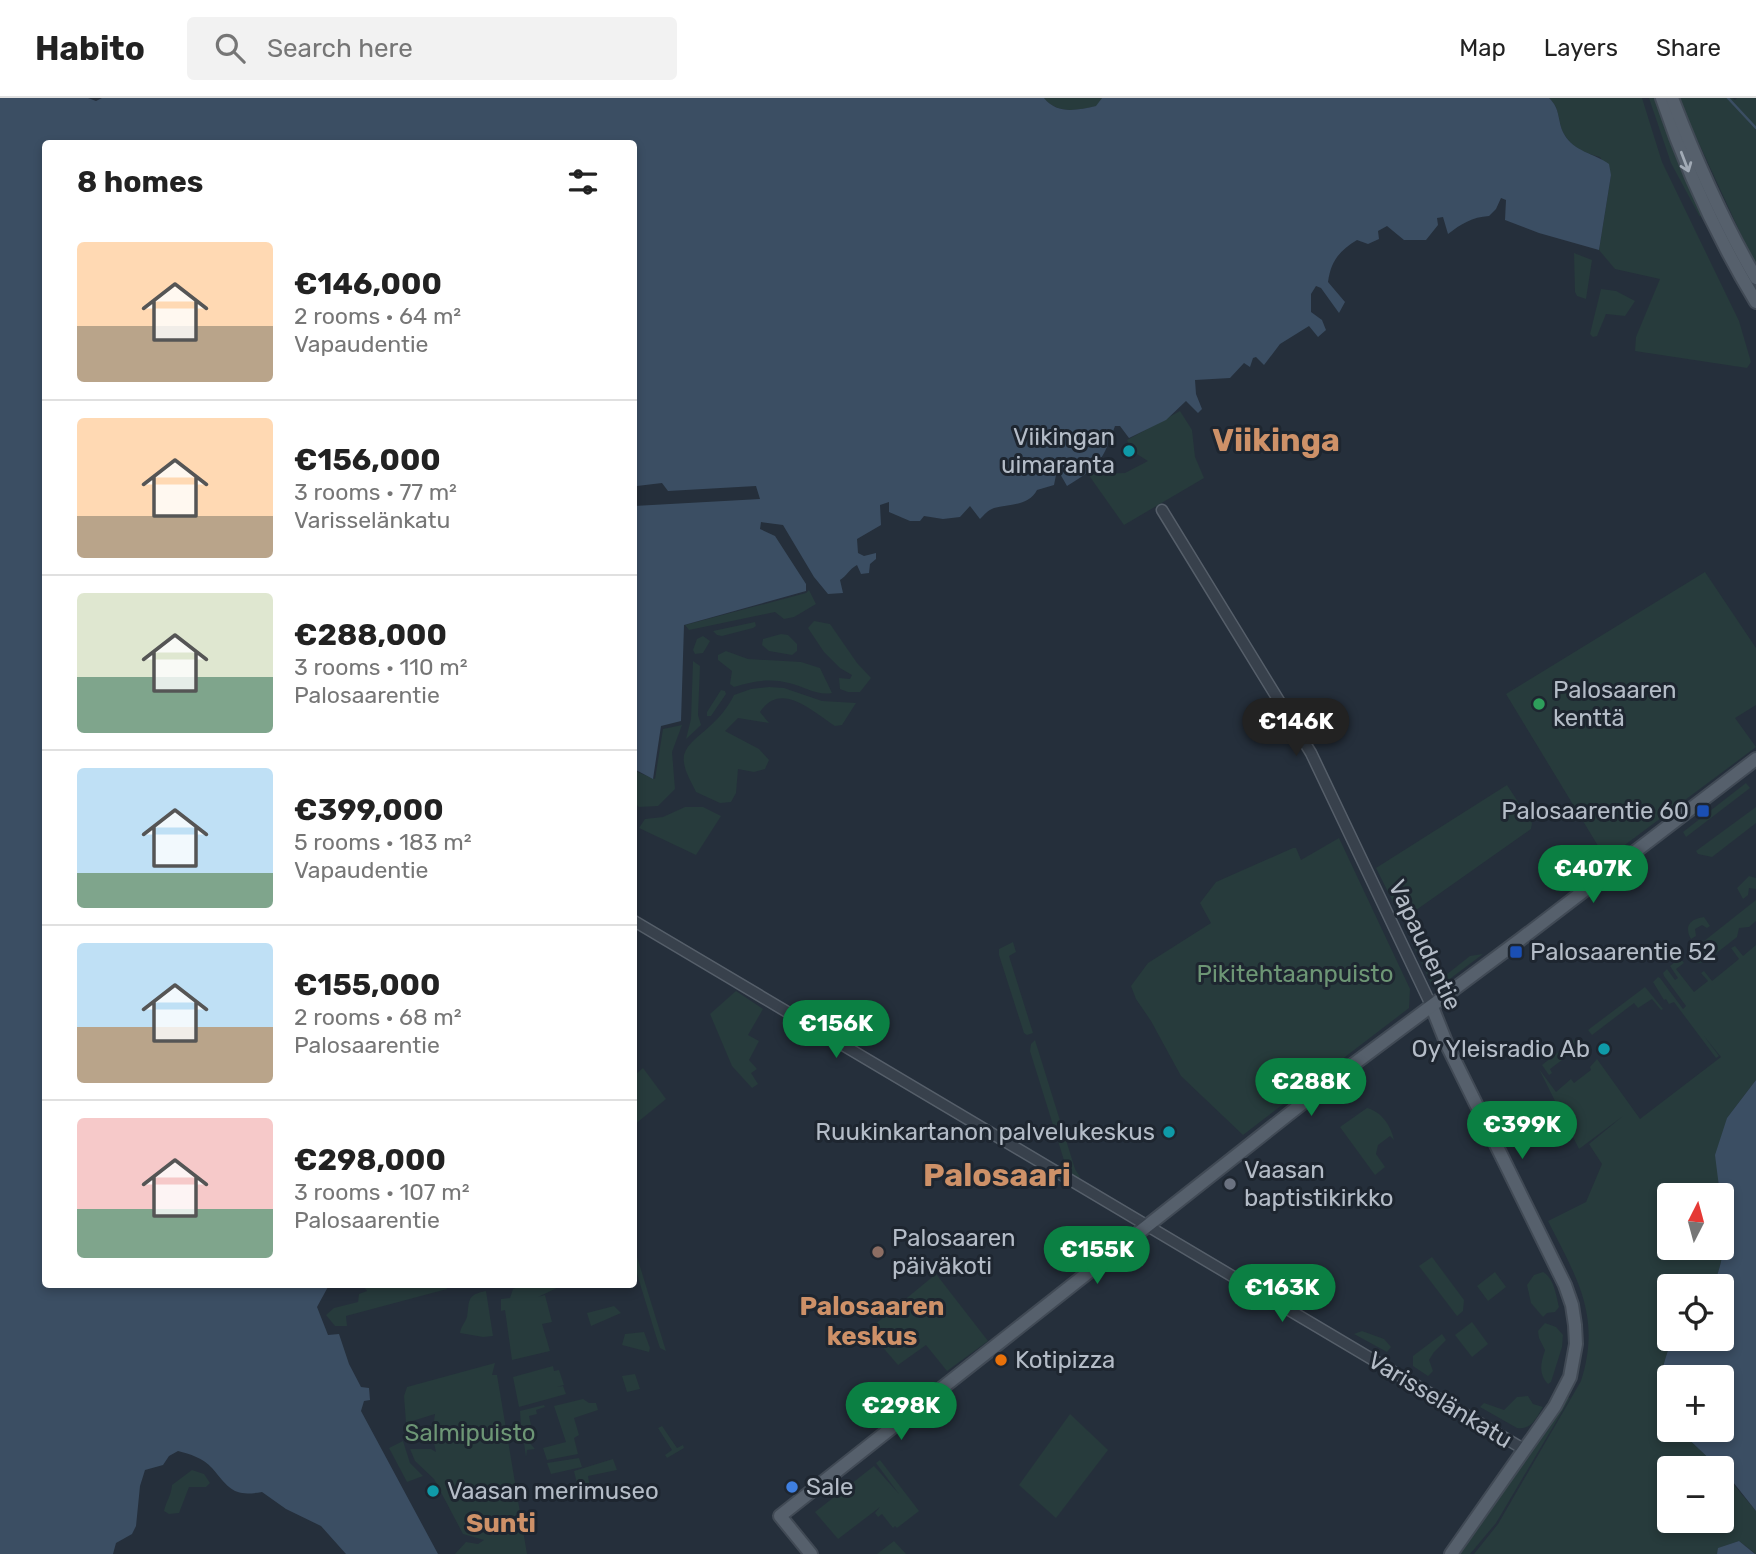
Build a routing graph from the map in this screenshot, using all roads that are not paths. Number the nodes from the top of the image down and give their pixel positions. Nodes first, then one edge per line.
1 (1662, 98) edge
2 (1672, 98) edge
3 (1756, 278) edge
4 (1756, 302) edge
5 (1162, 510) dead end
6 (1756, 759) edge
7 (637, 923) edge
8 (1432, 1007) junction
9 (1149, 1226) junction
10 (1525, 1450) junction
11 (811, 1554) edge
12 (1451, 1554) edge

1 -> 4 main road
2 - 3 main road
5 - 8 street, Vapaudentie
6 - 8 main road
7 - 9 street, Varisselänkatu
8 - 9 main road
8 - 10 main road, Vapaudentie
9 - 10 street, Varisselänkatu
9 - 11 main road
10 - 12 main road, Vapaudentie

